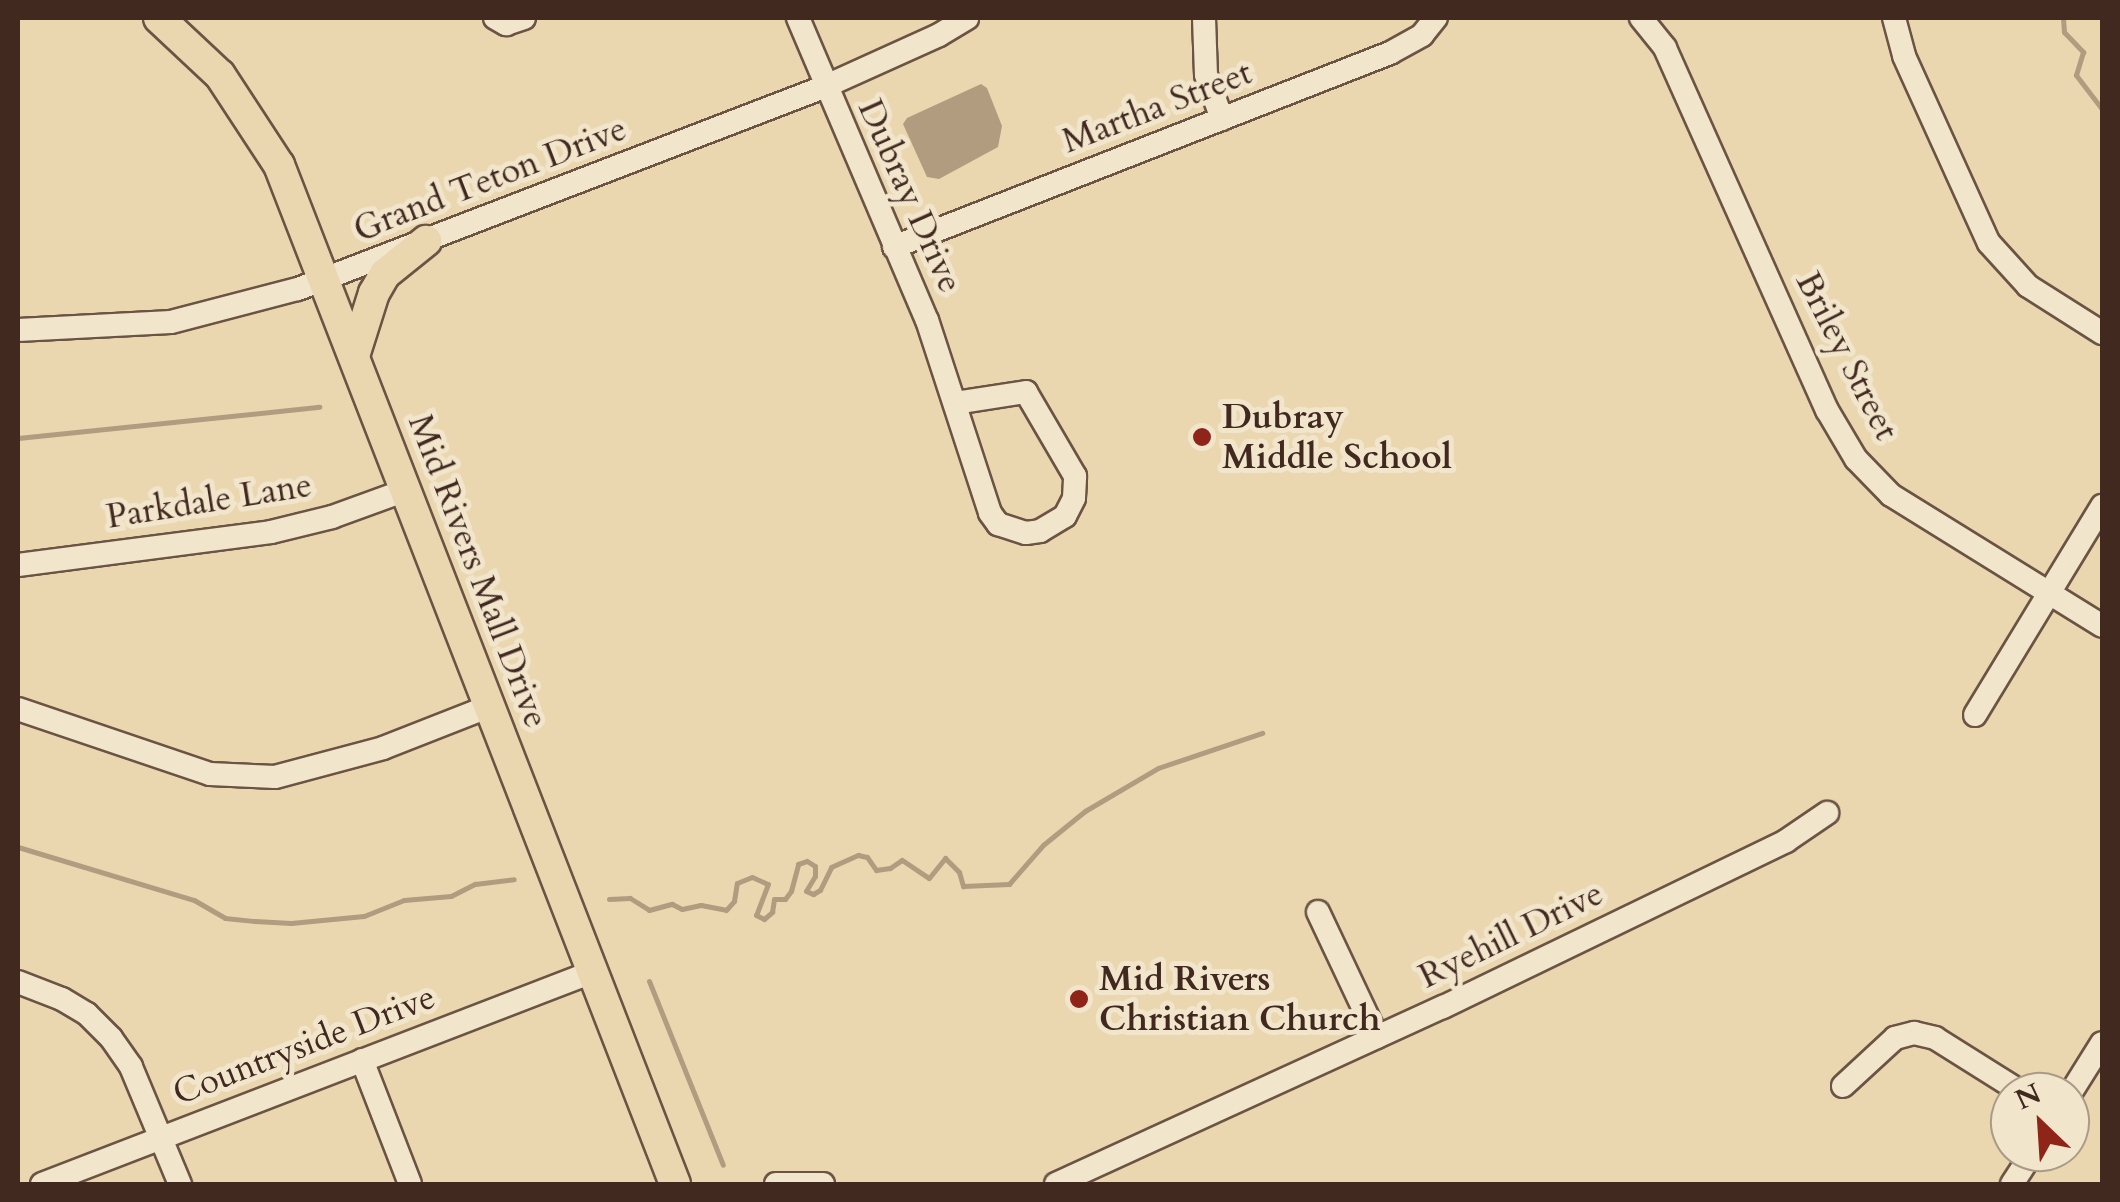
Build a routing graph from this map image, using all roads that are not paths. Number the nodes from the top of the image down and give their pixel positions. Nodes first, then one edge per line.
1 (159, 18) edge
2 (495, 18) edge
3 (524, 18) edge
4 (798, 18) edge
5 (968, 18) edge
6 (1204, 18) edge
7 (1436, 18) edge
8 (1894, 18) edge
9 (1656, 23) edge
10 (824, 87) junction
11 (1222, 119) junction
12 (426, 241) junction
13 (894, 247) junction
14 (325, 280) junction
15 (18, 330) edge
16 (2102, 333) edge
17 (354, 356) junction
18 (956, 403) junction
19 (406, 490) junction
20 (2102, 506) edge
21 (18, 565) edge
22 (2048, 594) junction
23 (2102, 626) edge
24 (490, 706) junction
25 (18, 709) edge
26 (1974, 716) dead end
27 (1826, 813) dead end
28 (1318, 912) dead end
29 (592, 972) junction
30 (18, 982) edge
31 (1377, 1038) junction
32 (2102, 1043) edge
33 (362, 1060) junction
34 (2084, 1072) edge
35 (1990, 1073) edge
36 (1843, 1086) dead end
37 (162, 1138) junction
38 (42, 1184) edge
39 (180, 1184) edge
40 (410, 1184) edge
41 (674, 1184) edge
42 (776, 1184) edge
43 (823, 1184) edge
44 (1056, 1184) edge

1 - 14 main road, Mid Rivers Mall Drive
2 - 3 street
4 - 10 street, Dubray Drive
5 - 10 street, Grand Teton Drive
6 - 11 street
7 - 11 street, Martha Street
8 - 16 street
9 - 22 street, Briley Street
10 - 12 street, Grand Teton Drive
10 - 13 street, Dubray Drive
11 - 13 street, Martha Street
12 - 14 street, Grand Teton Drive
12 - 17 main road
13 - 18 street, Dubray Drive
14 - 15 street, Grand Teton Drive
14 - 17 main road, Mid Rivers Mall Drive
17 - 19 main road, Mid Rivers Mall Drive
18 - 18 street, Dubray Drive
19 - 21 street, Parkdale Lane
19 - 24 main road, Mid Rivers Mall Drive
20 - 22 street
22 - 23 street, Briley Street
22 - 26 street
24 - 25 street
24 - 29 main road, Mid Rivers Mall Drive
27 - 31 street, Ryehill Drive
28 - 31 street
29 - 33 street, Countryside Drive
29 - 41 main road, Mid Rivers Mall Drive
30 - 37 street
31 - 44 street, Ryehill Drive
32 - 34 street
33 - 37 street, Countryside Drive
33 - 40 street
35 - 36 street
37 - 38 street, Countryside Drive
37 - 39 street
42 - 43 street

